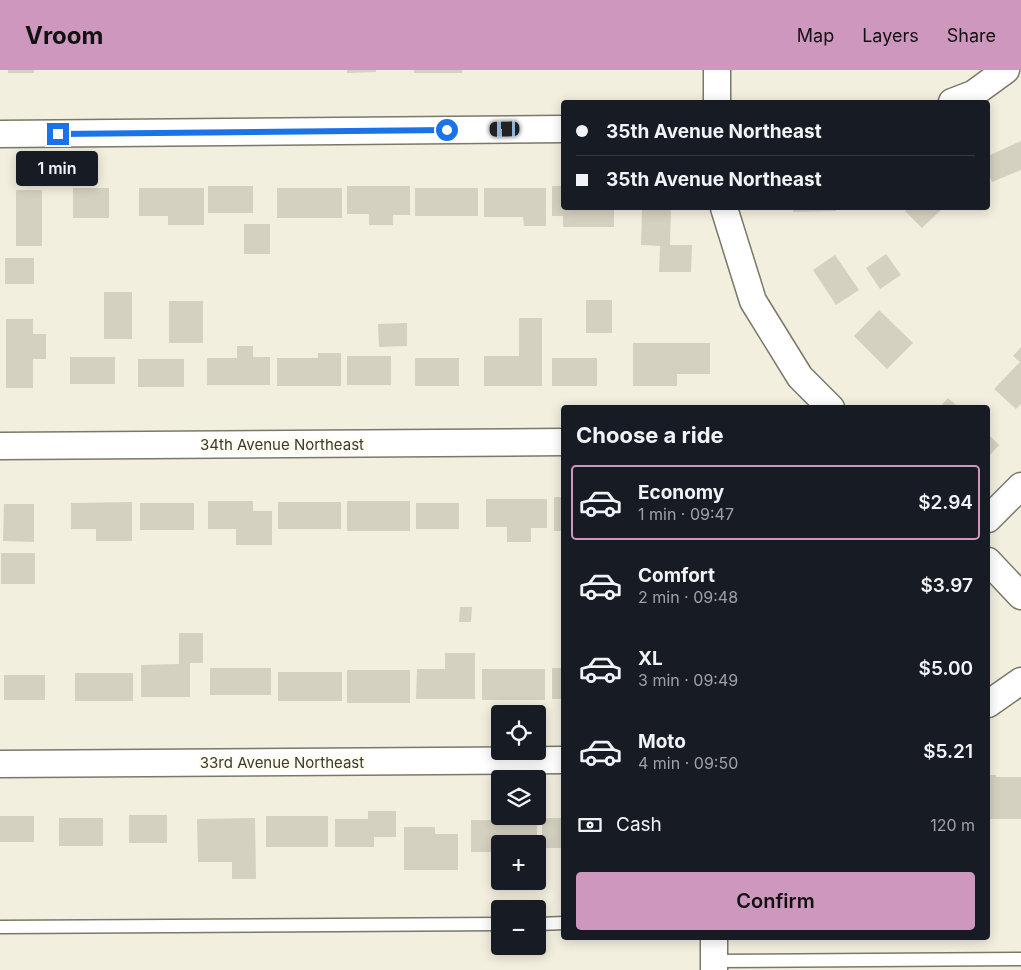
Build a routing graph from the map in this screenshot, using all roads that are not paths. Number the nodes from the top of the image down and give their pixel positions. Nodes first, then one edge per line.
1 (717, 70) edge
2 (1006, 70) edge
3 (717, 100) edge
4 (957, 100) edge
5 (561, 129) edge
6 (0, 134) edge
7 (725, 210) edge
8 (828, 405) edge
9 (561, 442) edge
10 (0, 446) edge
11 (1021, 486) edge
12 (990, 517) edge
13 (990, 563) edge
14 (1021, 596) edge
15 (1021, 681) edge
16 (990, 703) edge
17 (561, 760) edge
18 (0, 764) edge
19 (561, 923) edge
20 (491, 924) edge
21 (546, 924) edge
22 (0, 927) edge
23 (714, 956) edge
24 (1021, 959) edge

1 - 3 street
2 - 4 street
5 - 6 street
7 - 8 street
9 - 10 street, 34th Avenue Northeast
11 - 12 street
13 - 14 street
15 - 16 street
17 - 18 street, 33rd Avenue Northeast
19 - 21 lane
20 - 22 lane
23 - 24 lane

